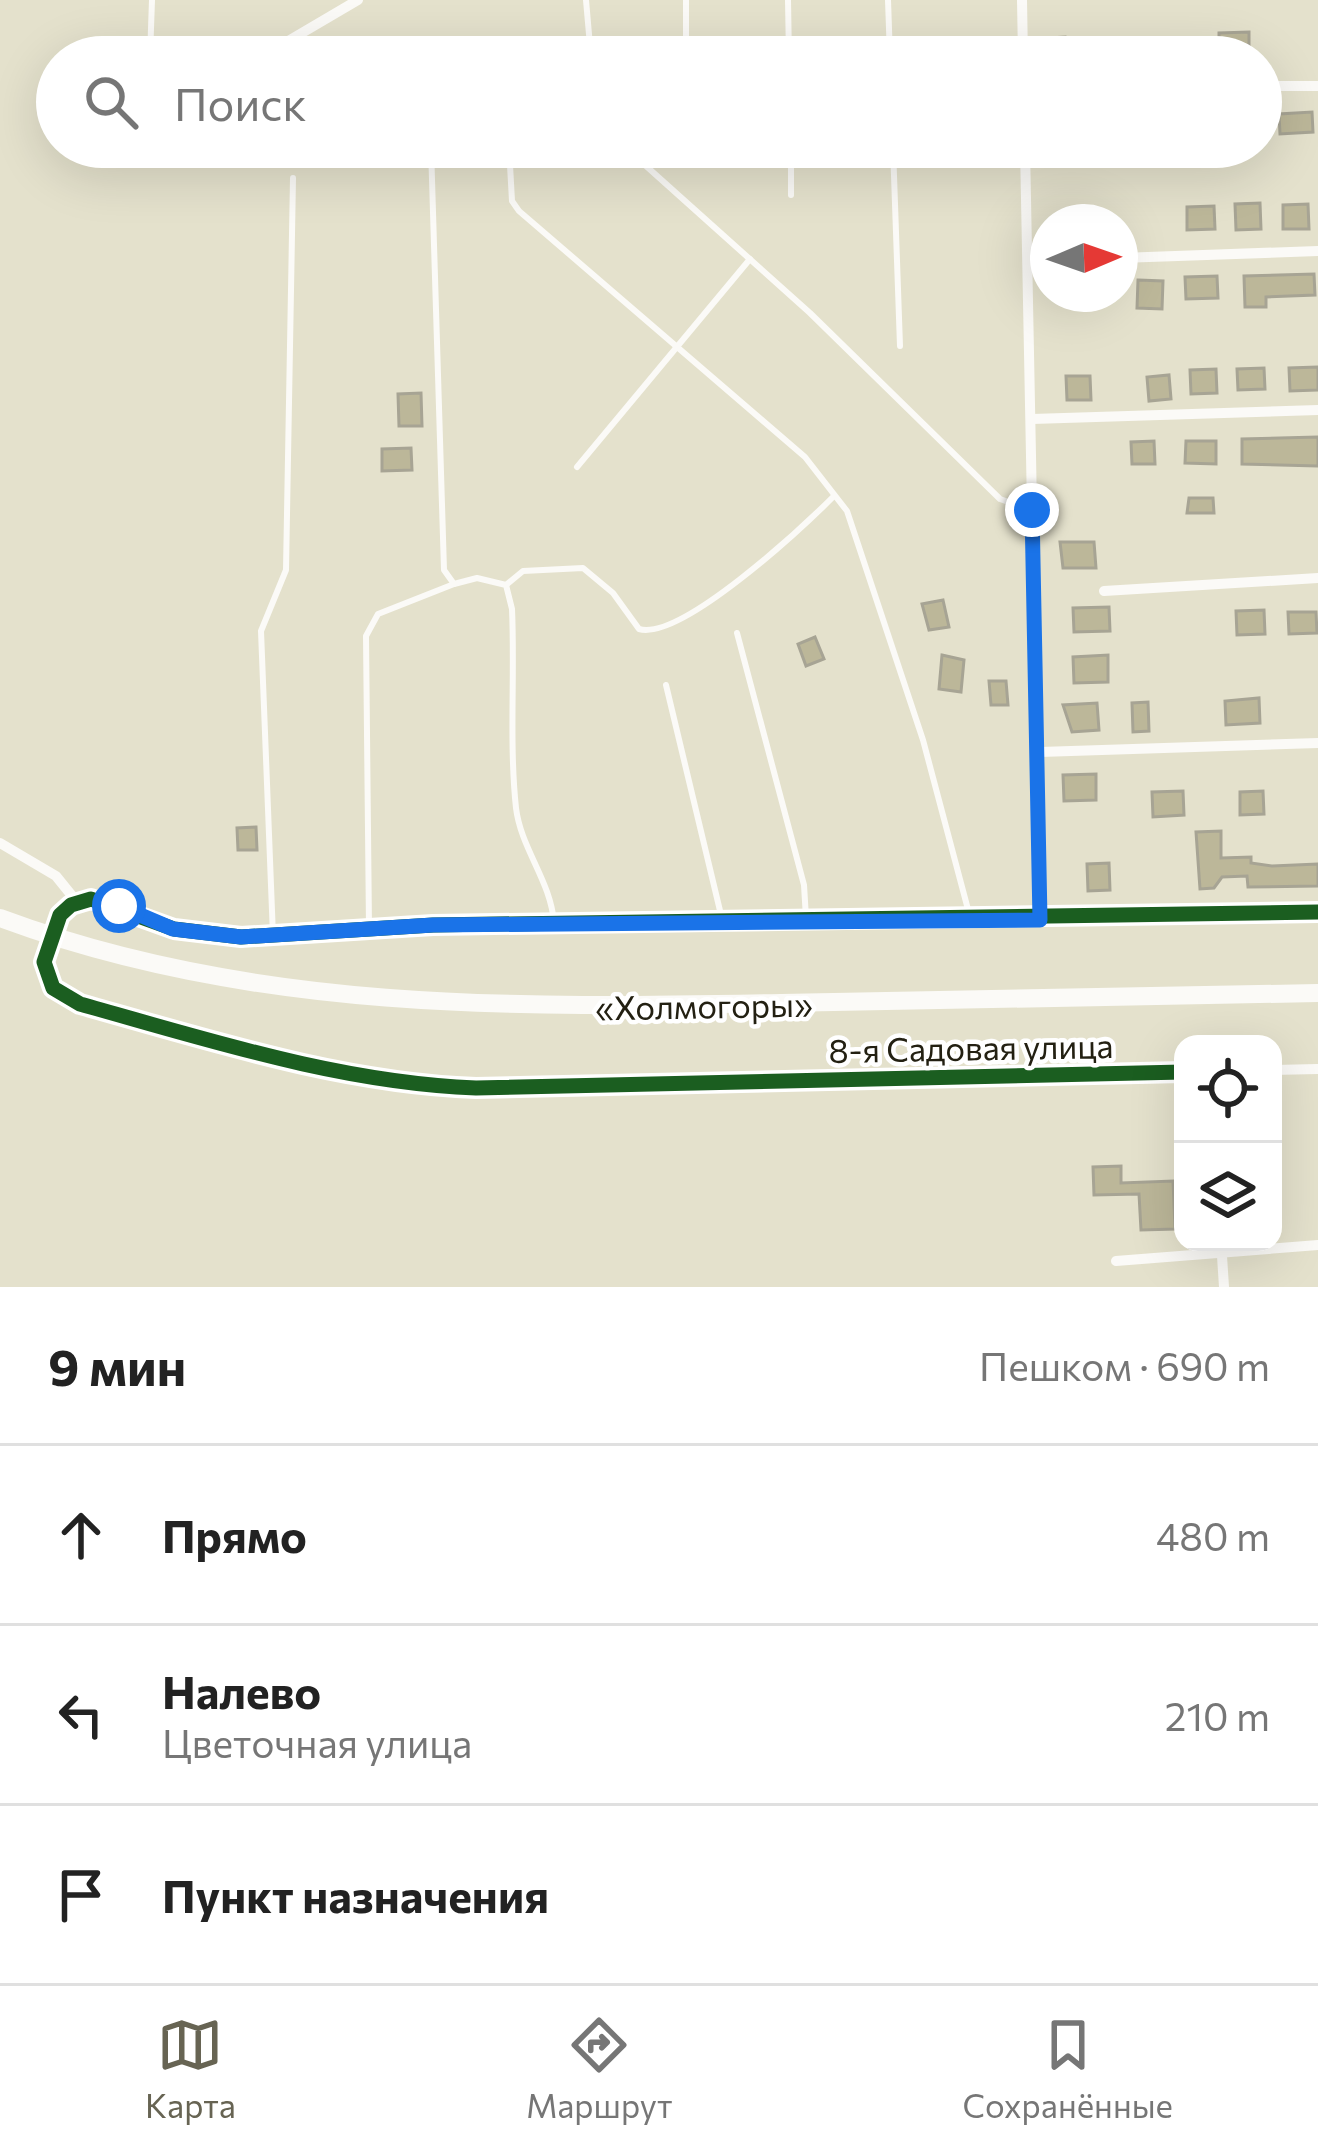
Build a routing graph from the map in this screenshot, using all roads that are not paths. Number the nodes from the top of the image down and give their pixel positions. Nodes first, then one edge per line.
1 (152, 0) edge
2 (358, 0) edge
3 (586, 0) edge
4 (686, 0) edge
5 (788, 0) edge
6 (888, 0) edge
7 (1022, 0) edge
8 (151, 36) edge
9 (297, 36) edge
10 (589, 36) edge
11 (686, 36) edge
12 (789, 36) edge
13 (889, 36) edge
14 (1023, 36) edge
15 (1282, 86) edge
16 (1318, 86) edge
17 (431, 168) edge
18 (510, 168) edge
19 (648, 168) edge
20 (790, 168) edge
21 (894, 168) edge
22 (1026, 168) edge
23 (293, 178) dead end
24 (791, 195) dead end
25 (1318, 251) edge
26 (1138, 257) edge
27 (750, 259) junction
28 (900, 346) dead end
29 (676, 350) junction
30 (1318, 410) edge
31 (1032, 419) junction
32 (577, 467) dead end
33 (836, 494) junction
34 (1032, 510) junction
35 (1318, 578) edge
36 (454, 584) junction
37 (506, 585) junction
38 (1104, 590) dead end
39 (737, 633) dead end
40 (666, 685) dead end
41 (1318, 743) edge
42 (1040, 752) junction
43 (0, 843) edge
44 (77, 902) junction
45 (1318, 912) edge
46 (2, 918) edge
47 (971, 920) junction
48 (1040, 920) junction
49 (806, 922) junction
50 (554, 923) junction
51 (723, 923) junction
52 (369, 928) junction
53 (273, 936) junction
54 (1318, 993) edge
55 (1318, 1069) edge
56 (1282, 1070) edge
57 (1174, 1072) edge
58 (1318, 1246) edge
59 (1222, 1256) junction
60 (1116, 1261) dead end
61 (1224, 1287) edge

1 - 8 lane
2 - 9 street
3 - 10 lane
4 - 11 lane
5 - 12 lane
6 - 13 lane
7 - 14 street
15 - 16 street
17 - 36 lane
18 - 29 lane
19 - 27 lane
20 - 24 lane
21 - 28 lane
22 - 31 street
23 - 53 lane
25 - 26 street
27 - 29 lane
27 - 34 lane
29 - 32 lane
29 - 33 lane
30 - 31 street
31 - 34 street
33 - 37 lane
33 - 47 lane
34 - 42 street
35 - 38 street
36 - 37 lane
36 - 52 lane
37 - 50 lane
39 - 49 lane
40 - 51 lane
41 - 42 street
42 - 48 street
43 - 44 street
44 - 53 street
44 - 57 street, 8-я Садовая улица
45 - 48 street
46 - 54 highway, «Холмогоры»
47 - 48 street
47 - 49 street
49 - 51 street
50 - 51 street
50 - 52 street
52 - 53 street
55 - 56 street
58 - 59 street
59 - 60 street
59 - 61 street

